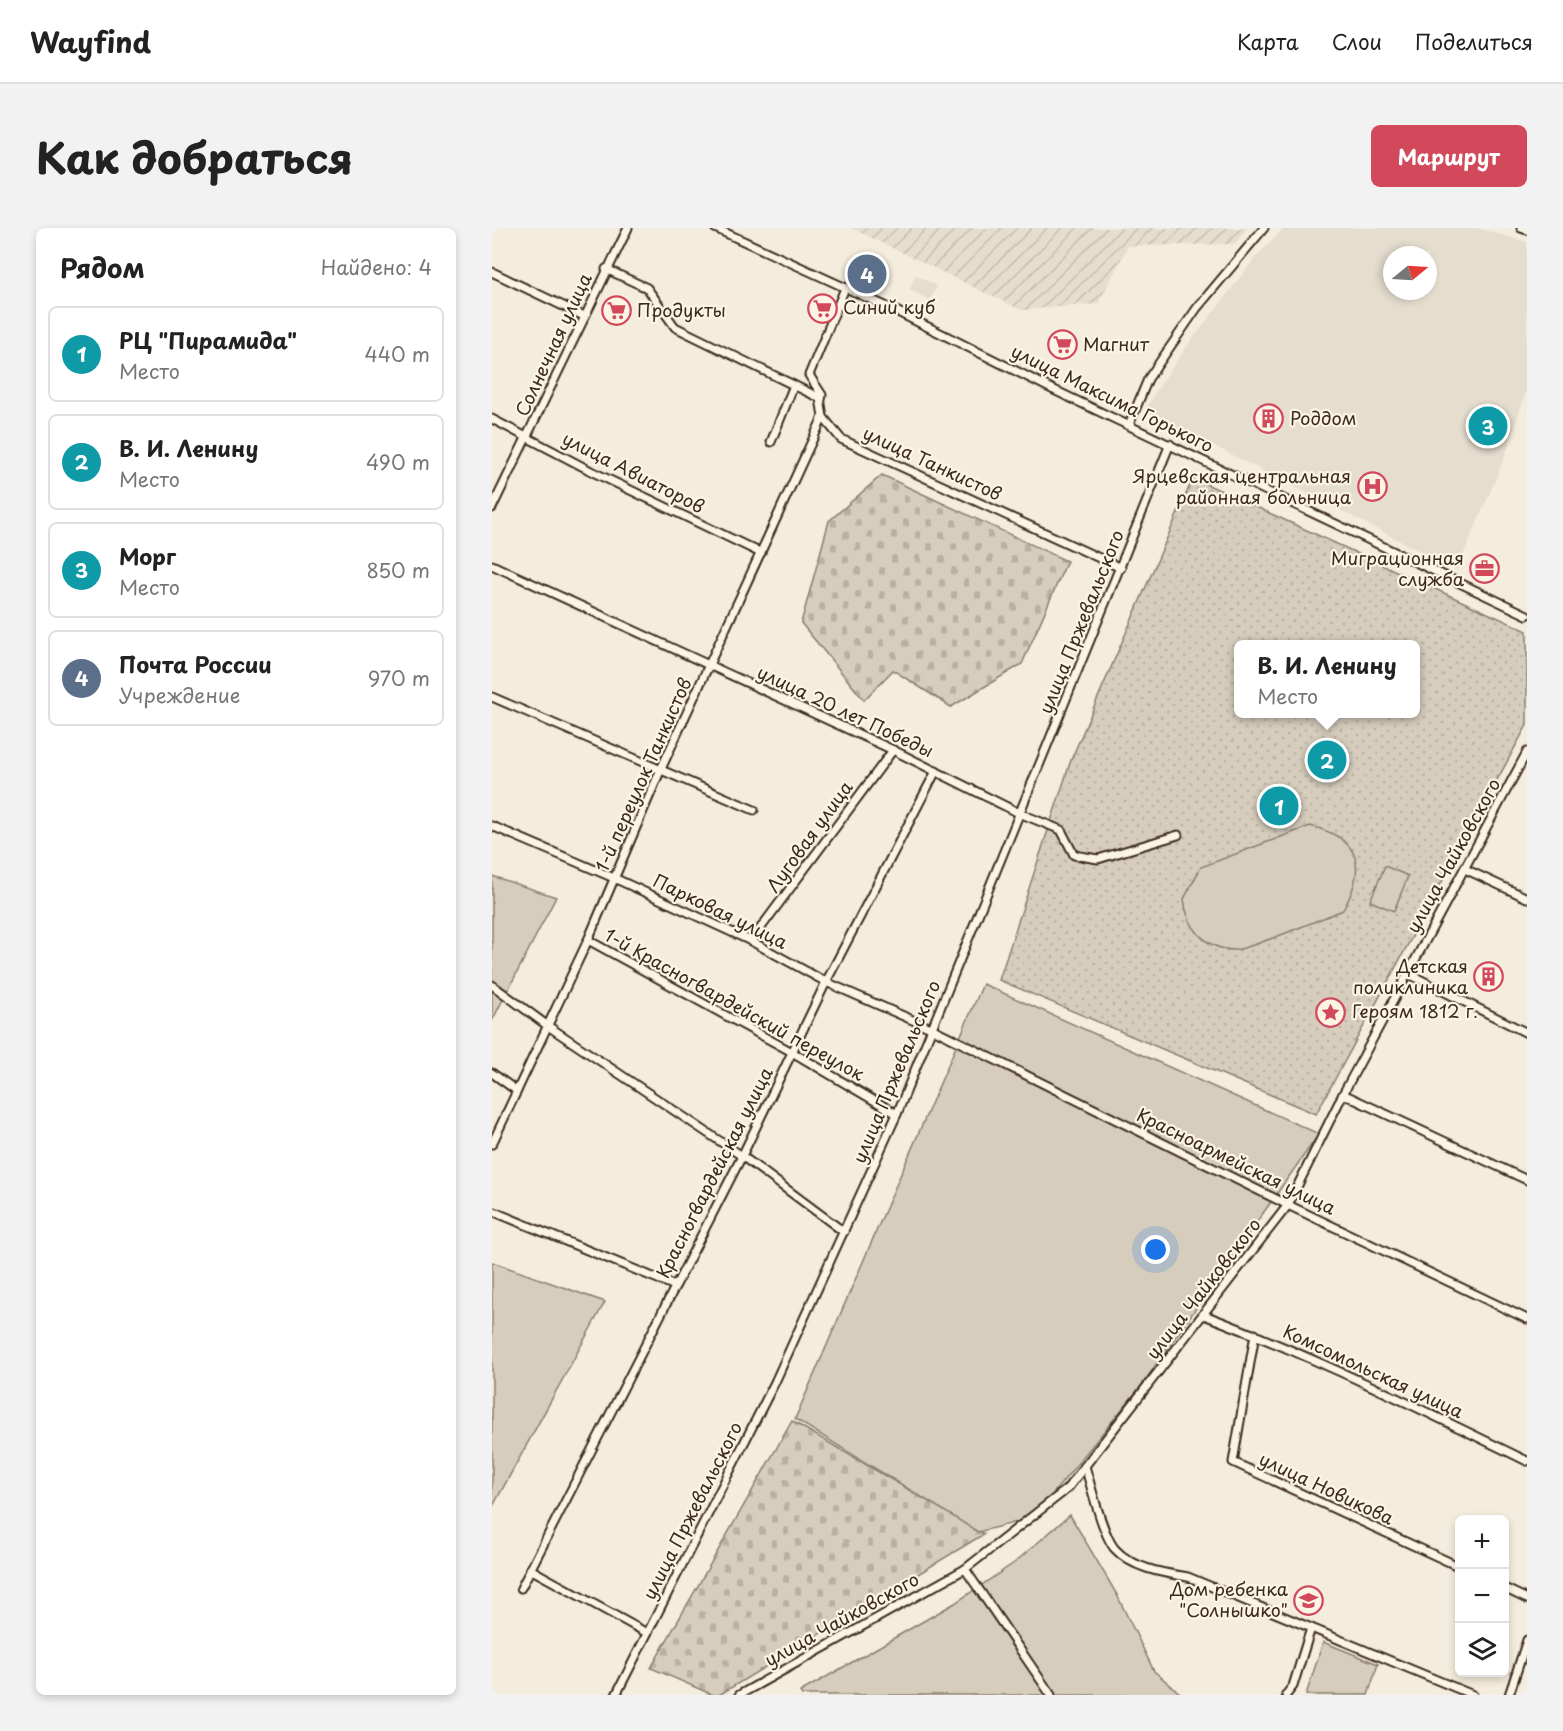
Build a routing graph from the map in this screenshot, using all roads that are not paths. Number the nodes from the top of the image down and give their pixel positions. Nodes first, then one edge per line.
1 (628, 228) edge
2 (715, 228) edge
3 (1264, 228) edge
4 (1521, 228) edge
5 (1527, 230) edge
6 (606, 269) junction
7 (492, 272) edge
8 (845, 288) junction
9 (584, 316) junction
10 (794, 385) junction
11 (821, 400) junction
12 (823, 417) junction
13 (492, 419) edge
14 (1129, 425) junction
15 (528, 435) junction
16 (771, 442) dead end
17 (1170, 444) junction
18 (492, 508) edge
19 (762, 553) junction
20 (492, 565) edge
21 (1121, 568) junction
22 (1527, 615) edge
23 (710, 665) junction
24 (492, 697) edge
25 (892, 750) junction
26 (1526, 757) edge
27 (662, 769) junction
28 (936, 771) junction
29 (754, 810) dead end
30 (1018, 813) junction
31 (492, 826) edge
32 (1178, 835) dead end
33 (1465, 869) junction
34 (614, 878) junction
35 (1527, 898) edge
36 (588, 940) junction
37 (751, 941) junction
38 (1407, 973) junction
39 (826, 982) junction
40 (492, 985) edge
41 (548, 1026) junction
42 (933, 1029) junction
43 (1527, 1033) edge
44 (792, 1052) junction
45 (492, 1073) edge
46 (517, 1091) junction
47 (1343, 1094) junction
48 (897, 1113) junction
49 (492, 1144) edge
50 (742, 1156) junction
51 (1527, 1180) edge
52 (1288, 1205) junction
53 (492, 1211) edge
54 (844, 1232) junction
55 (675, 1287) junction
56 (1204, 1316) junction
57 (1527, 1319) edge
58 (1255, 1334) junction
59 (1527, 1461) edge
60 (1085, 1466) junction
61 (1455, 1566) edge
62 (530, 1569) junction
63 (965, 1569) junction
64 (521, 1588) dead end
65 (1509, 1590) edge
66 (1527, 1599) edge
67 (1311, 1628) junction
68 (647, 1633) junction
69 (1527, 1640) edge
70 (616, 1695) edge
71 (740, 1695) edge
72 (1051, 1695) edge
73 (1286, 1695) edge
74 (1473, 1695) edge
75 (1509, 1695) edge

1 - 6 street, Солнечная улица
2 - 8 street, улица Максима Горького
3 - 14 street
4 - 5 street
6 - 9 street, Солнечная улица
6 - 10 street
7 - 9 street
8 - 11 street
8 - 14 street, улица Максима Горького
9 - 15 street, Солнечная улица
10 - 11 street
10 - 16 street
11 - 12 street
12 - 19 street, 1-й переулок Танкистов
12 - 21 street, улица Танкистов
13 - 15 street, улица Авиаторов
14 - 17 street, улица Максима Горького
15 - 18 street, Солнечная улица
15 - 19 street, улица Авиаторов
17 - 21 street, улица Пржевальского
17 - 22 street, улица Максима Горького
19 - 23 street, 1-й переулок Танкистов
20 - 23 street, улица 20 лет Победы
21 - 30 street, улица Пржевальского
23 - 25 street, улица 20 лет Победы
23 - 27 street, 1-й переулок Танкистов
24 - 27 street
25 - 28 street, улица 20 лет Победы
25 - 37 street, Луговая улица
26 - 33 street, улица Чайковского
27 - 29 street
27 - 34 street, 1-й переулок Танкистов
28 - 30 street, улица 20 лет Победы
28 - 39 street, Красногвардейская улица
30 - 32 street, улица 20 лет Победы
30 - 42 street, улица Пржевальского
31 - 34 street, Парковая улица
33 - 35 street
33 - 38 street, улица Чайковского
34 - 36 street, 1-й переулок Танкистов
34 - 37 street, Парковая улица
36 - 41 street, 1-й переулок Танкистов
36 - 44 street, 1-й Красногвардейский переулок
37 - 39 street, Парковая улица
38 - 43 street
38 - 47 street, улица Чайковского
39 - 42 street, Парковая улица
39 - 44 street, Красногвардейская улица
40 - 41 street
41 - 46 street, 1-й переулок Танкистов
41 - 50 street
42 - 48 street, улица Пржевальского
42 - 52 street, Красноармейская улица
44 - 48 street, 1-й Красногвардейский переулок
44 - 50 street, Красногвардейская улица
45 - 46 street
46 - 49 street, 1-й переулок Танкистов
47 - 51 street
47 - 52 street, улица Чайковского
48 - 54 street, улица Пржевальского
50 - 54 street
50 - 55 street, Красногвардейская улица
52 - 56 street, улица Чайковского
52 - 57 street, Красноармейская улица
53 - 55 street
54 - 68 street, улица Пржевальского
55 - 62 street, Красногвардейская улица
56 - 58 street, Комсомольская улица
56 - 60 street, улица Чайковского
58 - 59 street, Комсомольская улица
58 - 61 street, улица Новикова
60 - 63 street, улица Чайковского
60 - 67 street
62 - 64 street, Красногвардейская улица
62 - 68 street
63 - 71 street, улица Чайковского
63 - 72 street
65 - 66 street
67 - 73 street
67 - 74 street
68 - 70 street, улица Пржевальского
69 - 75 street

